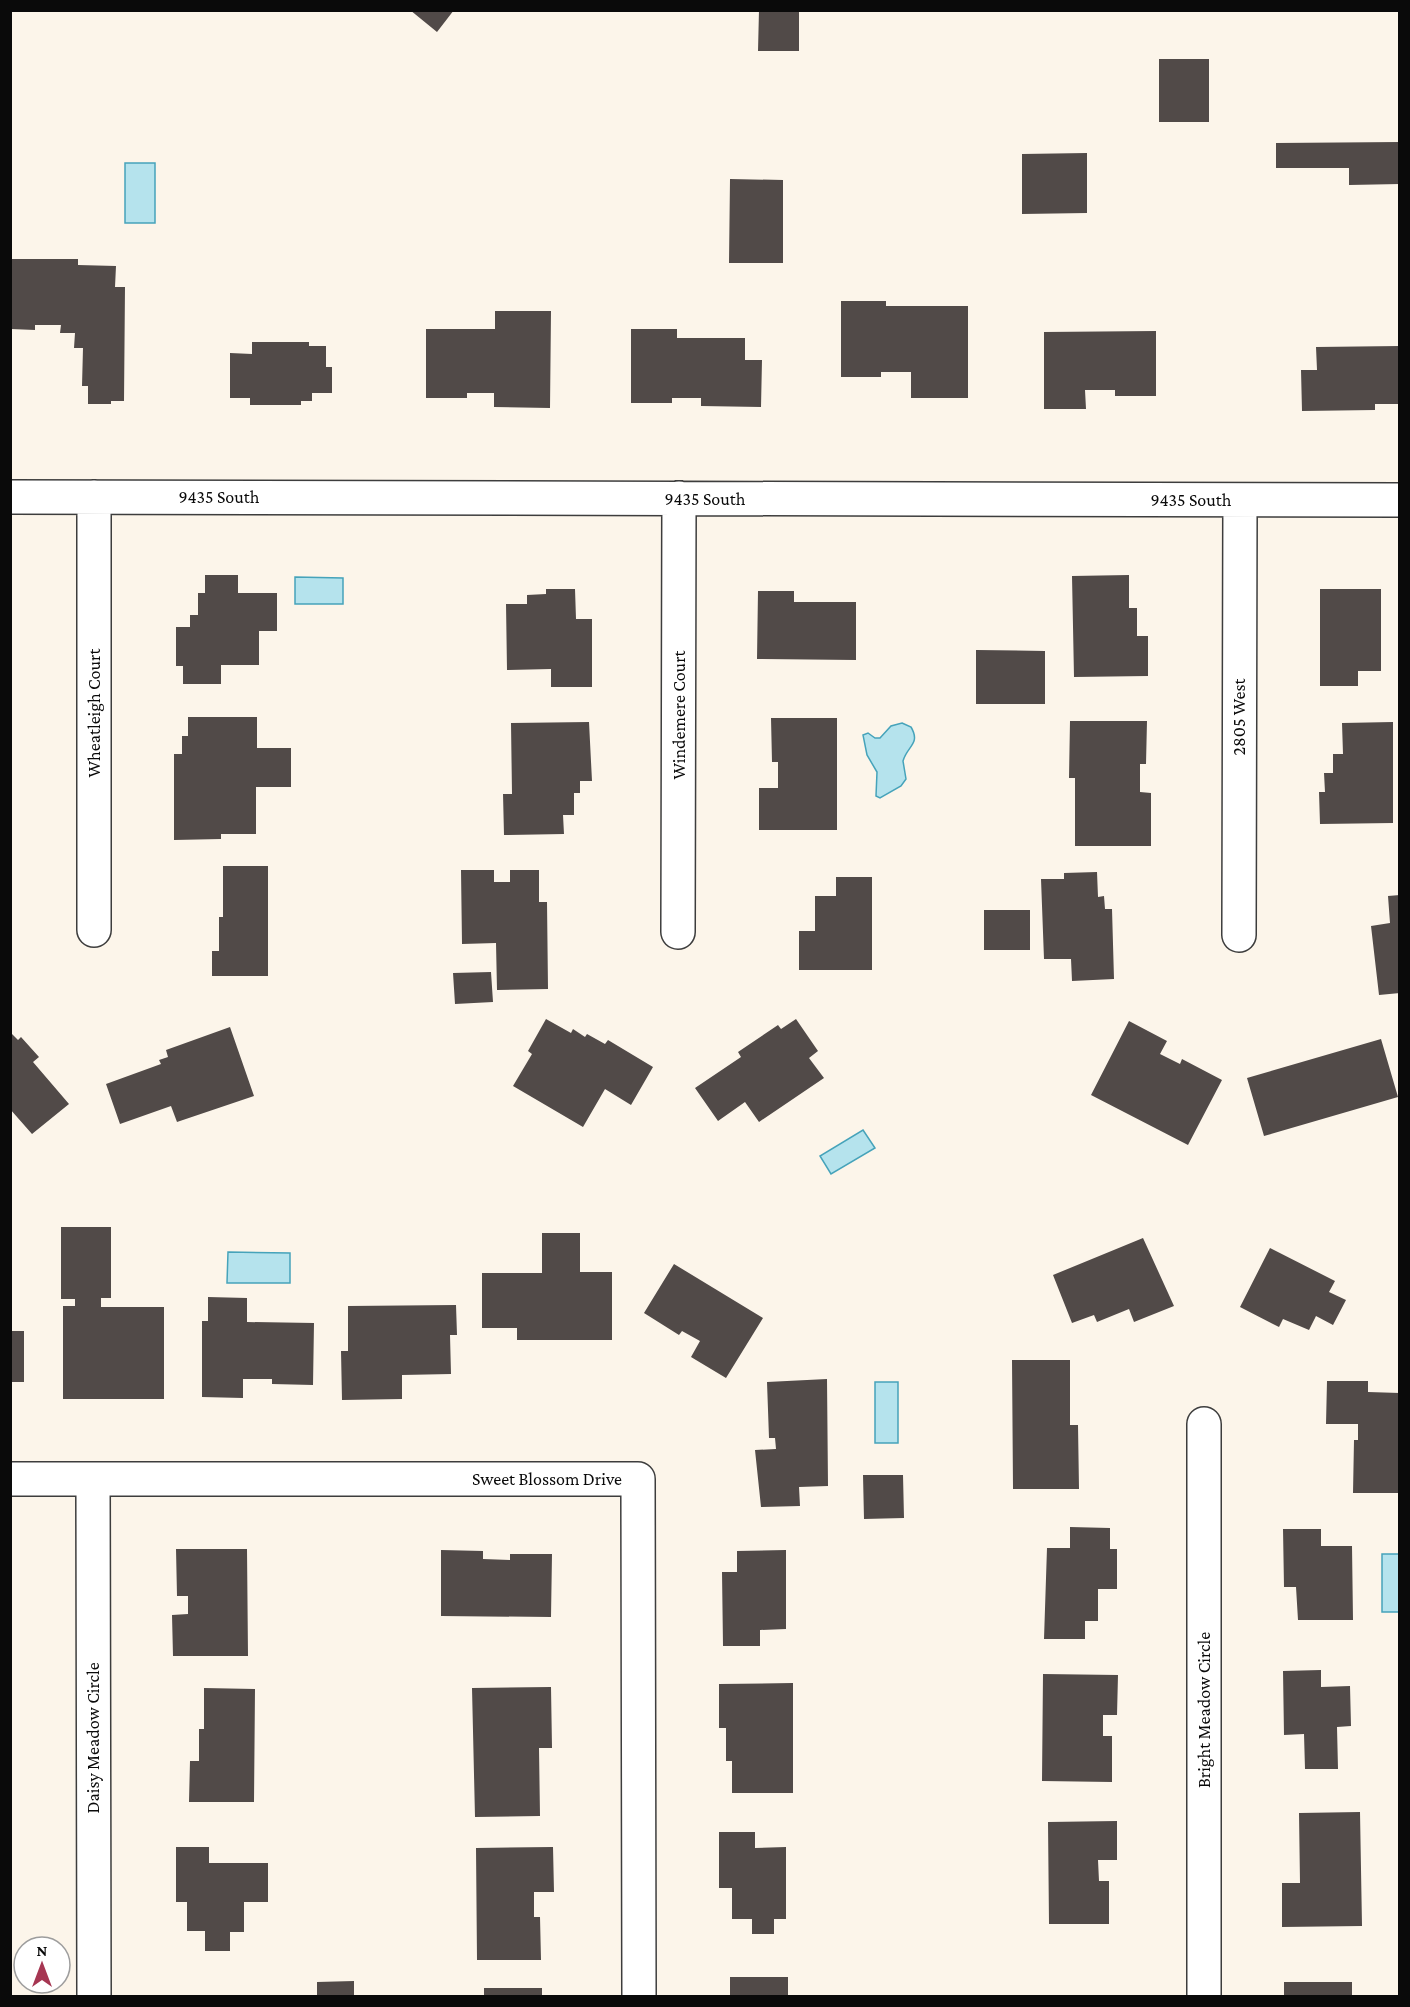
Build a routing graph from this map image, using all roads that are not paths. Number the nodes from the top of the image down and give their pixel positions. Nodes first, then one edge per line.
1 (10, 497) edge
2 (94, 497) junction
3 (679, 498) junction
4 (1240, 500) junction
5 (1400, 500) edge
6 (94, 930) dead end
7 (678, 932) dead end
8 (1239, 935) dead end
9 (1204, 1424) dead end
10 (10, 1479) edge
11 (93, 1479) junction
12 (94, 1996) edge
13 (639, 1996) edge
14 (1204, 1996) edge

1 - 2 street, 9435 South
2 - 3 street, 9435 South
2 - 6 street, Wheatleigh Court
3 - 4 street, 9435 South
3 - 7 street, Windemere Court
4 - 5 street, 9435 South
4 - 8 street, 2805 West
9 - 14 street, Bright Meadow Circle
10 - 11 street, Sweet Blossom Drive
11 - 12 street, Daisy Meadow Circle
11 - 13 street, Sweet Blossom Drive

